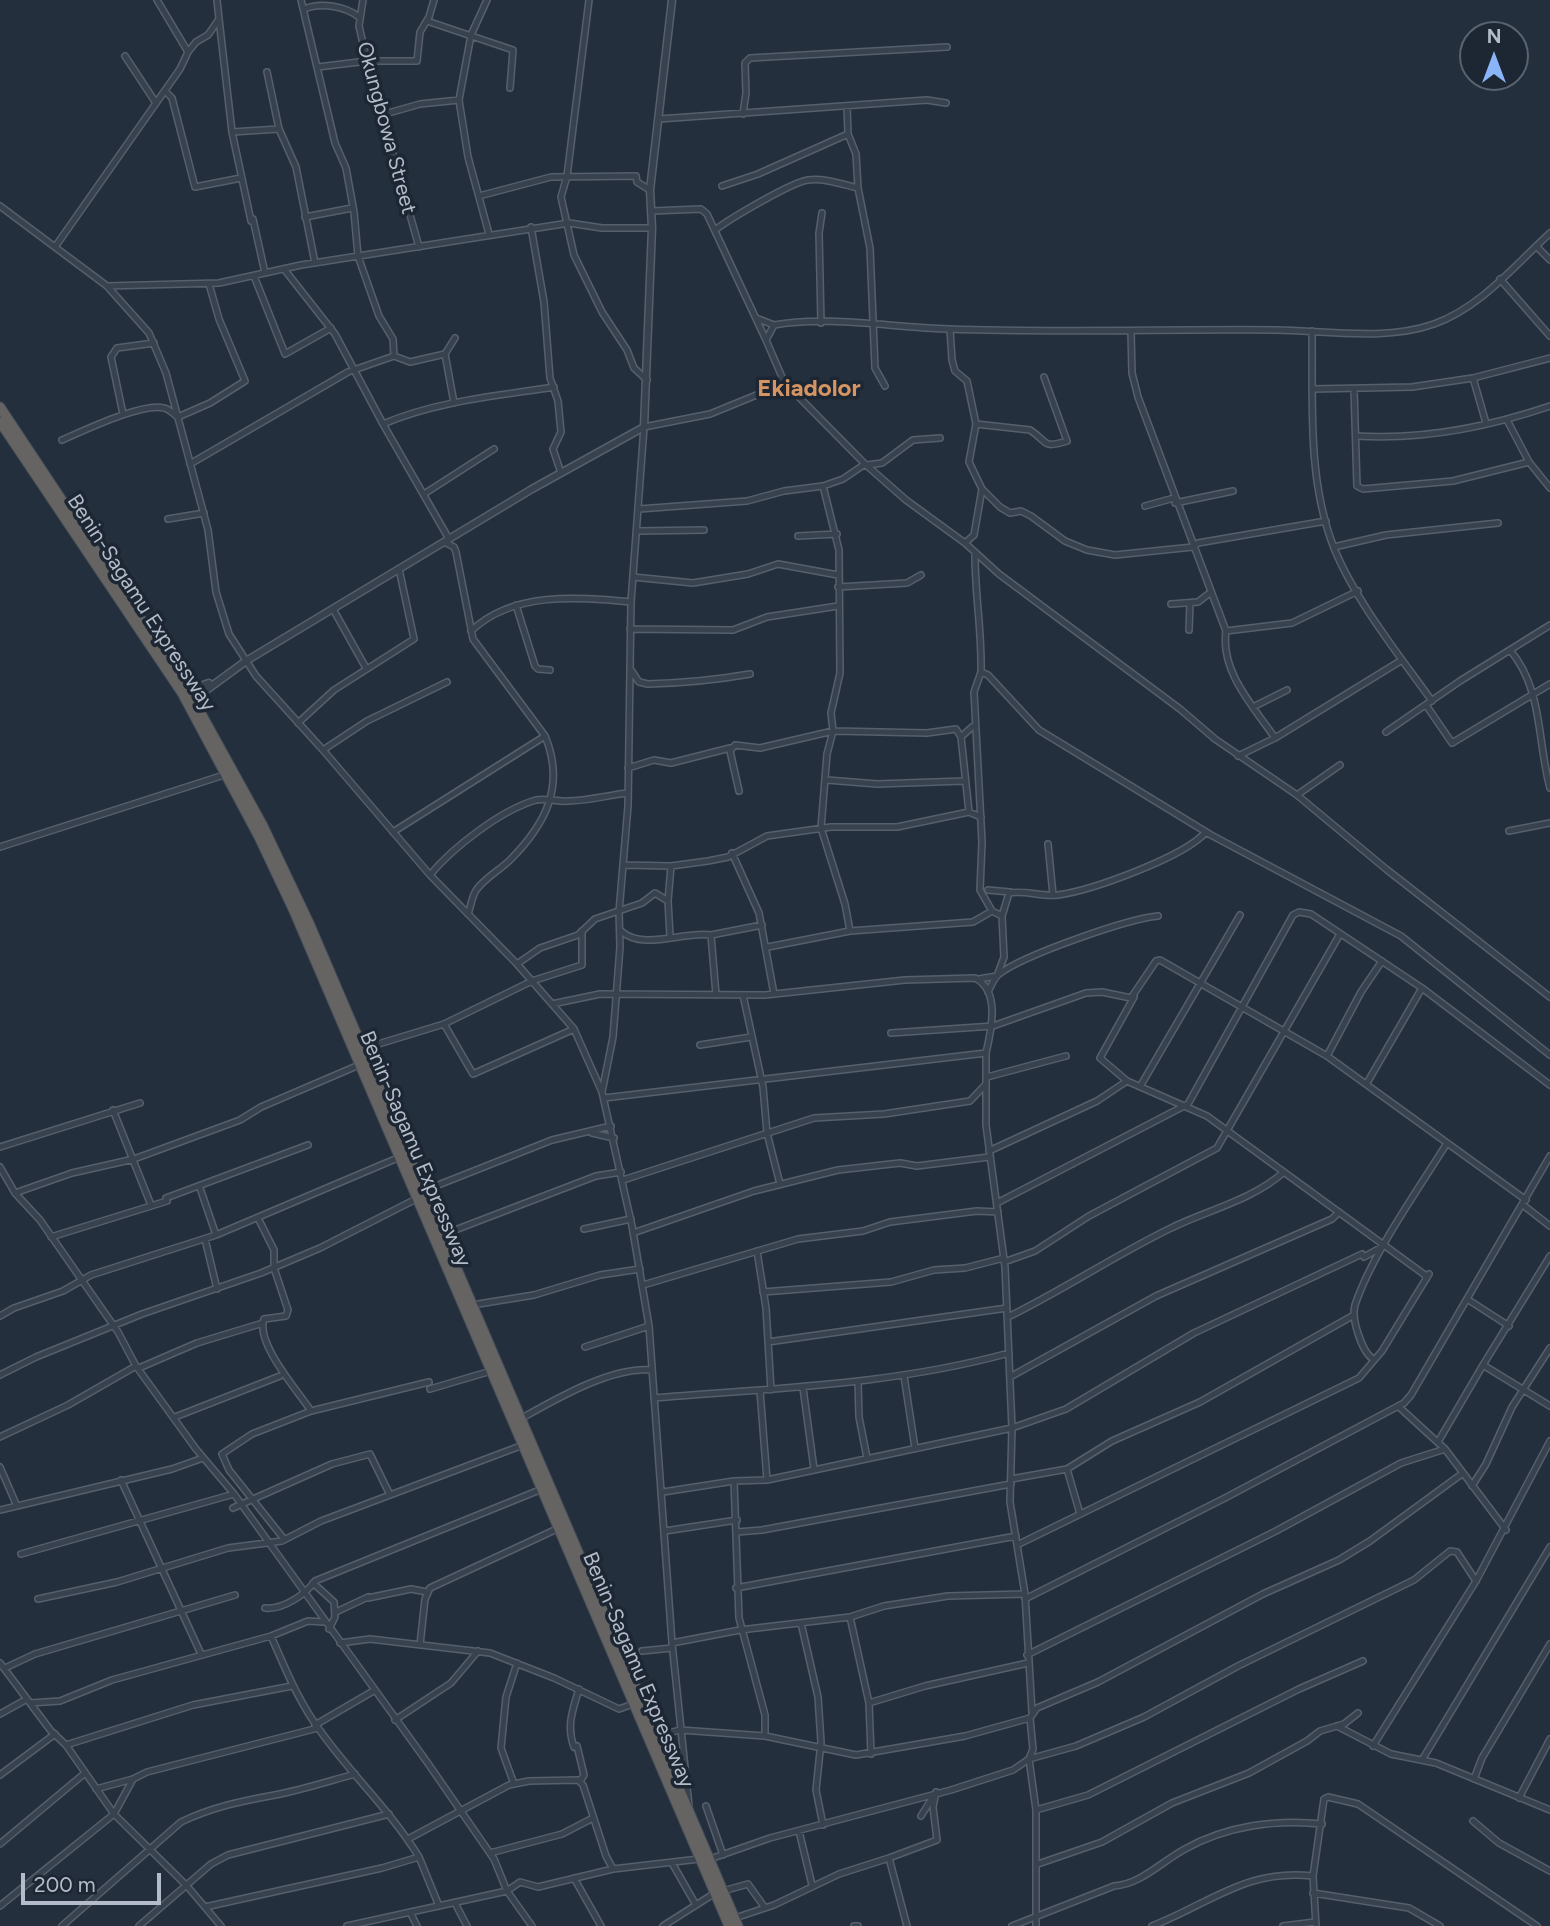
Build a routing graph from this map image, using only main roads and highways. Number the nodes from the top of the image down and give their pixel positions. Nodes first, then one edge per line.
1 (0, 407) edge
2 (0, 422) edge
3 (185, 691) junction
4 (190, 701) junction
5 (420, 1194) junction
6 (719, 1892) junction
7 (734, 1923) edge

1 - 3 highway
2 - 3 highway, Benin-Sagamu Expressway
3 - 4 highway
4 - 5 highway, Benin-Sagamu Expressway
4 - 5 highway
5 - 6 highway, Benin-Sagamu Expressway
5 - 6 highway
6 - 7 highway

